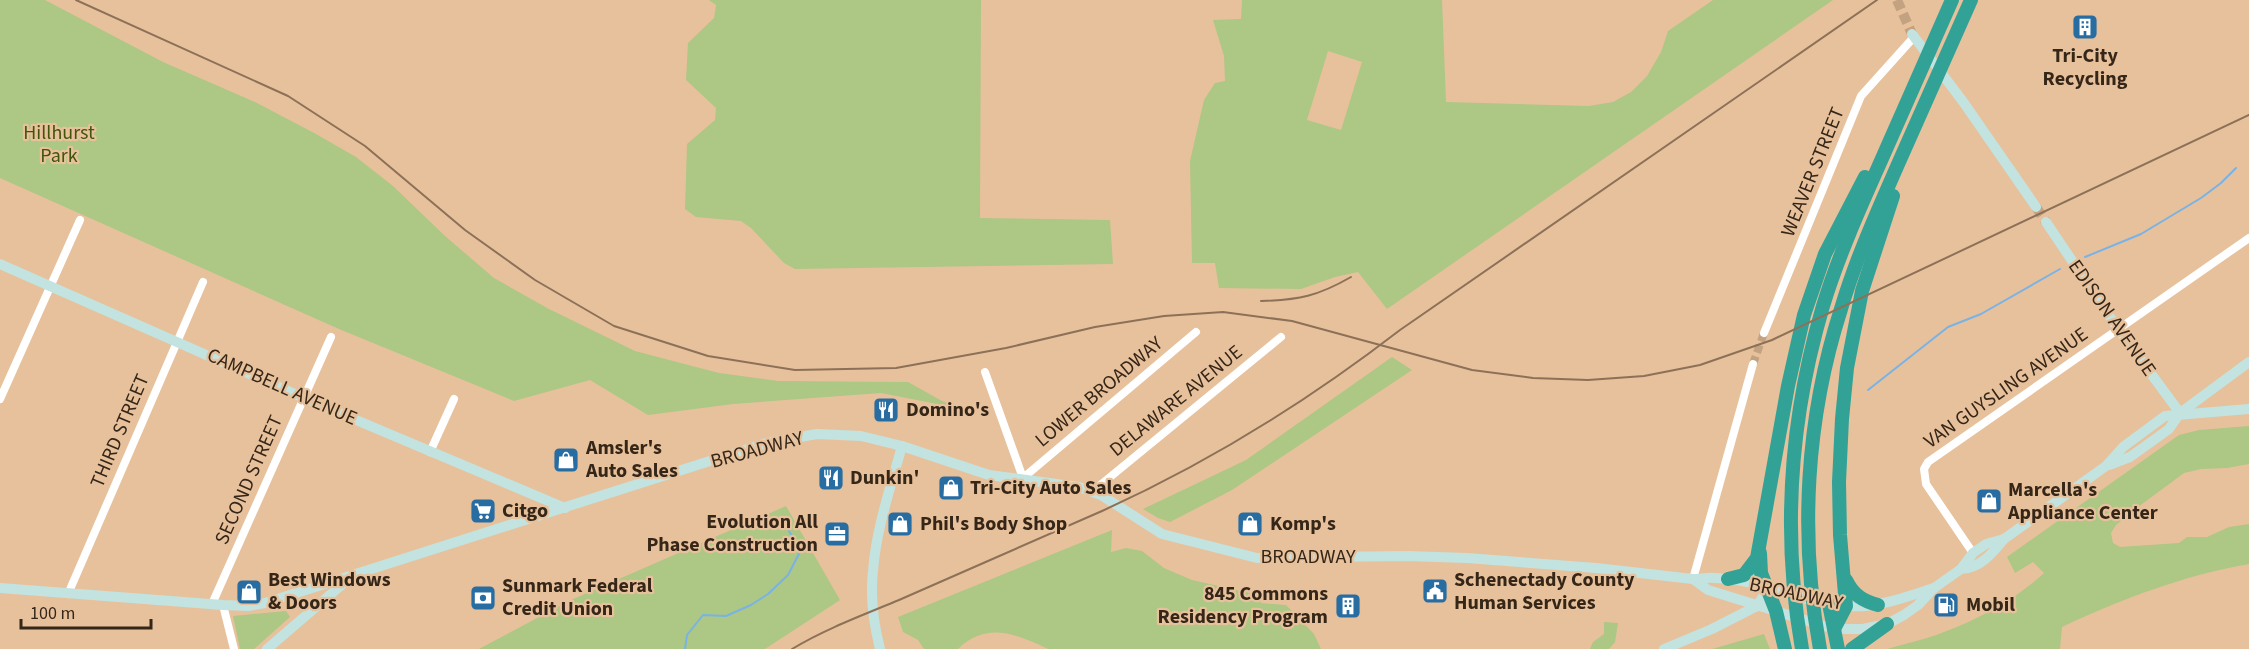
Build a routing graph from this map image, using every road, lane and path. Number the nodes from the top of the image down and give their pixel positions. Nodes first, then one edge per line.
1 (1952, 0) edge
2 (1971, 0) edge
3 (1913, 35) joint
4 (1909, 96) junction
5 (1925, 103) junction
6 (2036, 207) tunnel mouth
7 (80, 220) dead end
8 (2046, 222) tunnel mouth
9 (2249, 238) edge
10 (0, 264) edge
11 (203, 282) dead end
12 (50, 286) junction
13 (2118, 329) junction
14 (1196, 332) dead end
15 (1764, 333) tunnel mouth
16 (331, 337) dead end
17 (1281, 337) dead end
18 (177, 341) junction
19 (2249, 362) edge
20 (1753, 364) tunnel mouth
21 (985, 372) dead end
22 (304, 398) junction
23 (0, 399) edge
24 (454, 399) dead end
25 (2249, 409) edge
26 (2180, 413) junction
27 (902, 446) junction
28 (430, 452) junction
29 (1023, 478) junction
30 (1093, 491) junction
31 (565, 508) junction
32 (2004, 539) junction
33 (1760, 545) junction
34 (1973, 553) junction
35 (1961, 569) junction
36 (1844, 576) junction
37 (350, 578) junction
38 (1693, 579) junction
39 (1728, 579) junction
40 (0, 588) edge
41 (1934, 588) junction
42 (1768, 589) junction
43 (68, 594) junction
44 (218, 604) junction
45 (1828, 604) junction
46 (1878, 605) junction
47 (1757, 606) junction
48 (1846, 606) junction
49 (1776, 611) junction
50 (1887, 624) junction
51 (1834, 629) junction
52 (879, 644) edge
53 (234, 649) edge
54 (267, 649) edge
55 (1664, 649) edge
56 (1785, 649) edge
57 (1802, 649) edge
58 (1820, 649) edge
59 (1838, 649) edge
60 (1852, 649) edge

1 - 4 highway
2 - 5 highway
3 - 6 main road
3 - 15 street, WEAVER STREET
4 - 33 highway
4 - 57 highway
5 - 36 highway
5 - 58 highway
7 - 12 street
8 - 13 main road, EDISON AVENUE
9 - 13 street, VAN GUYSLING AVENUE
10 - 12 main road, CAMPBELL AVENUE
11 - 18 street, THIRD STREET
12 - 18 main road, CAMPBELL AVENUE
12 - 23 street
13 - 26 main road, EDISON AVENUE
13 - 34 street, VAN GUYSLING AVENUE
14 - 29 street, LOWER BROADWAY
16 - 22 street, SECOND STREET
17 - 30 street, DELAWARE AVENUE
18 - 22 main road, CAMPBELL AVENUE
18 - 43 street, THIRD STREET
19 - 26 main road, BROADWAY
20 - 38 street
21 - 29 street
22 - 28 main road, CAMPBELL AVENUE
22 - 44 street, SECOND STREET
24 - 28 street
25 - 26 main road
26 - 32 main road, BROADWAY
27 - 29 main road, BROADWAY
27 - 31 main road, BROADWAY
27 - 52 main road
28 - 31 main road, CAMPBELL AVENUE
29 - 30 main road, BROADWAY
30 - 38 main road, BROADWAY
31 - 37 main road, BROADWAY
32 - 34 main road, BROADWAY
32 - 35 main road, BROADWAY
33 - 39 highway
33 - 42 highway
34 - 35 main road, BROADWAY
35 - 41 main road, BROADWAY
36 - 46 highway
36 - 48 highway
37 - 44 main road, BROADWAY
37 - 54 main road
38 - 39 main road, BROADWAY
38 - 47 main road, BROADWAY
39 - 42 main road, BROADWAY
40 - 43 main road, BROADWAY
41 - 46 main road, BROADWAY
41 - 50 main road, BROADWAY
42 - 45 main road, BROADWAY
42 - 47 main road
42 - 49 highway
43 - 44 main road, BROADWAY
44 - 53 street
45 - 48 main road, BROADWAY
45 - 51 highway
46 - 48 main road, BROADWAY
47 - 49 main road, BROADWAY
47 - 55 main road
48 - 51 highway
49 - 51 main road, BROADWAY
49 - 56 highway
50 - 51 main road, BROADWAY
50 - 60 highway
51 - 59 highway

